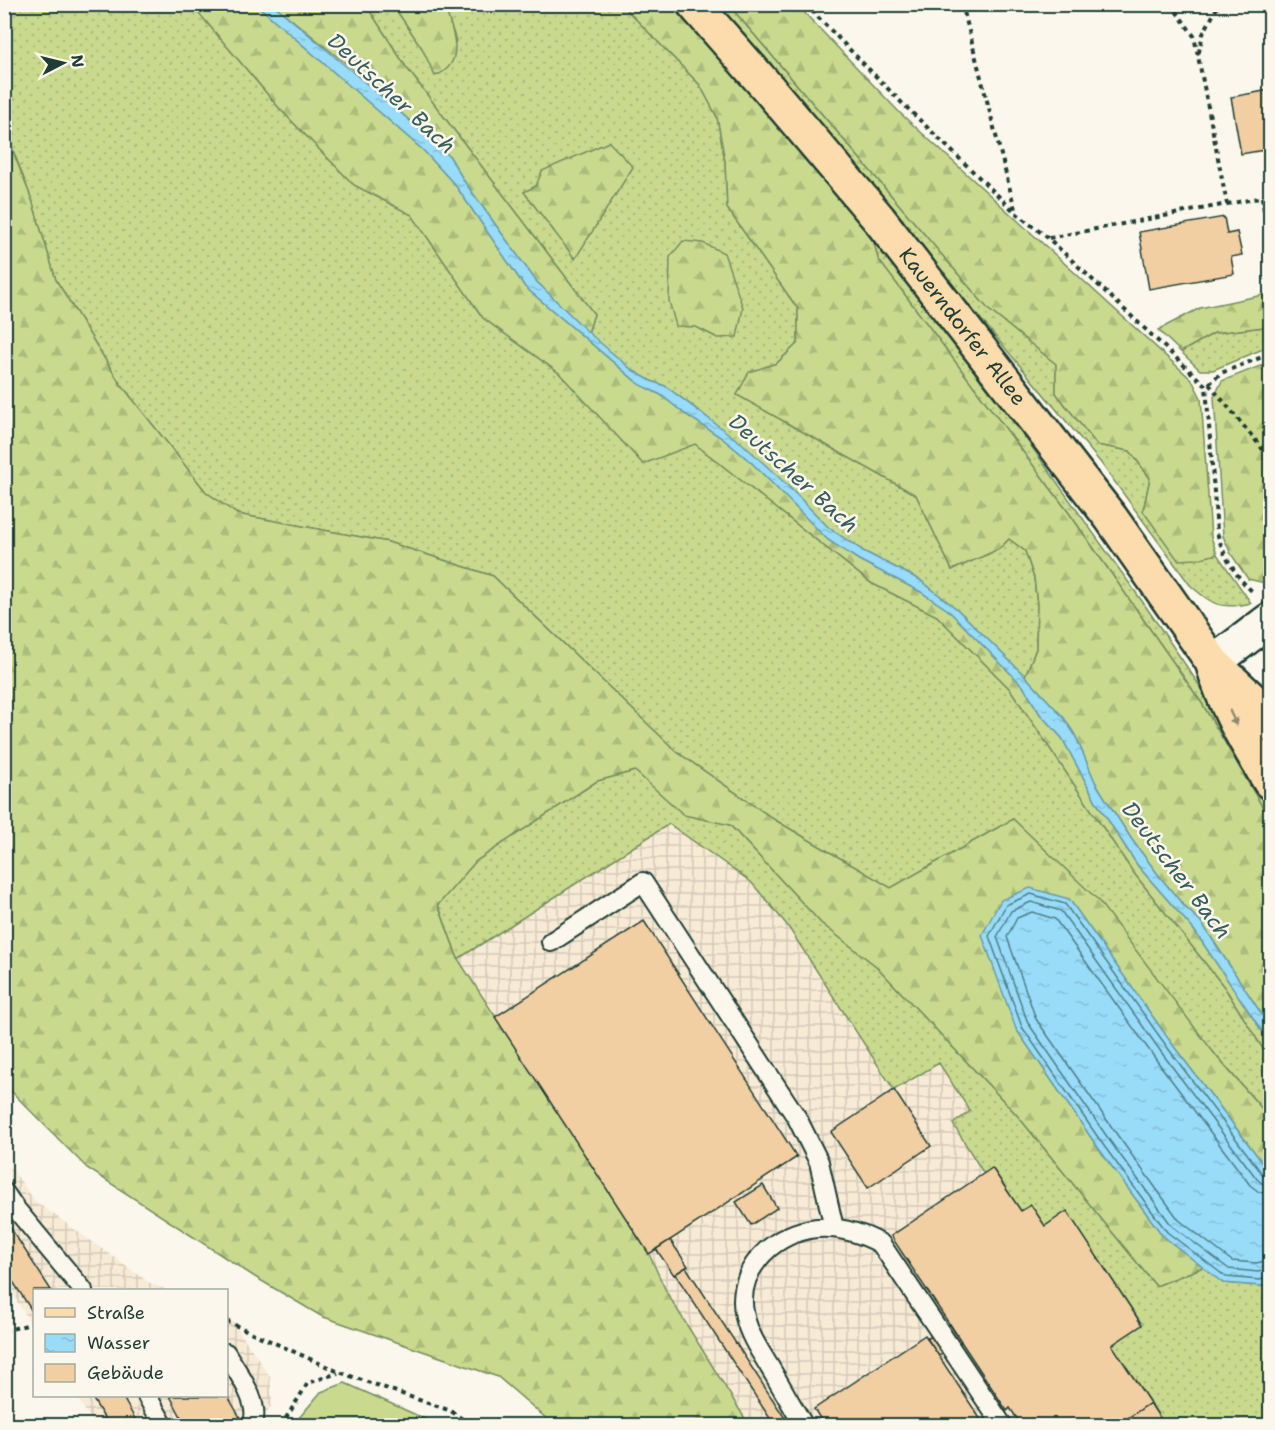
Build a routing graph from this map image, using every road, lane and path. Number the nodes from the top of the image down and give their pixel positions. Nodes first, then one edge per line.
1 (694, 4) edge
2 (805, 4) edge
3 (962, 4) edge
4 (1171, 4) edge
5 (1219, 4) edge
6 (1198, 57) junction
7 (1270, 196) edge
8 (1262, 197) junction
9 (1227, 204) junction
10 (1016, 213) junction
11 (1048, 238) junction
12 (1270, 250) edge
13 (1270, 354) edge
14 (1207, 385) junction
15 (1270, 458) edge
16 (1263, 607) edge
17 (1213, 663) junction
18 (1270, 724) edge
19 (1270, 782) edge
20 (551, 942) dead end
21 (4, 1192) edge
22 (834, 1228) junction
23 (82, 1289) edge
24 (228, 1322) edge
25 (33, 1323) edge
26 (4, 1331) edge
27 (228, 1356) edge
28 (339, 1372) junction
29 (148, 1397) edge
30 (164, 1425) edge
31 (251, 1425) edge
32 (281, 1425) edge
33 (472, 1425) edge
34 (804, 1425) edge
35 (1003, 1425) edge

1 - 17 main road, Kauerndorfer Allee
2 - 10 path
3 - 10 path
4 - 6 path
5 - 6 path
6 - 9 path
7 - 8 path
8 - 9 path
8 - 12 path
9 - 11 path
10 - 11 path
11 - 14 path
13 - 14 path
14 - 15 path
14 - 16 path
16 - 17 street
17 - 18 main road, Kauerndorfer Allee
17 -> 19 main road, Kauerndorfer Allee
20 - 22 lane
21 - 23 lane
22 - 34 lane
22 - 35 lane
24 - 28 path
25 - 26 path
27 - 31 lane
28 - 32 path
28 - 33 path
29 - 30 lane

